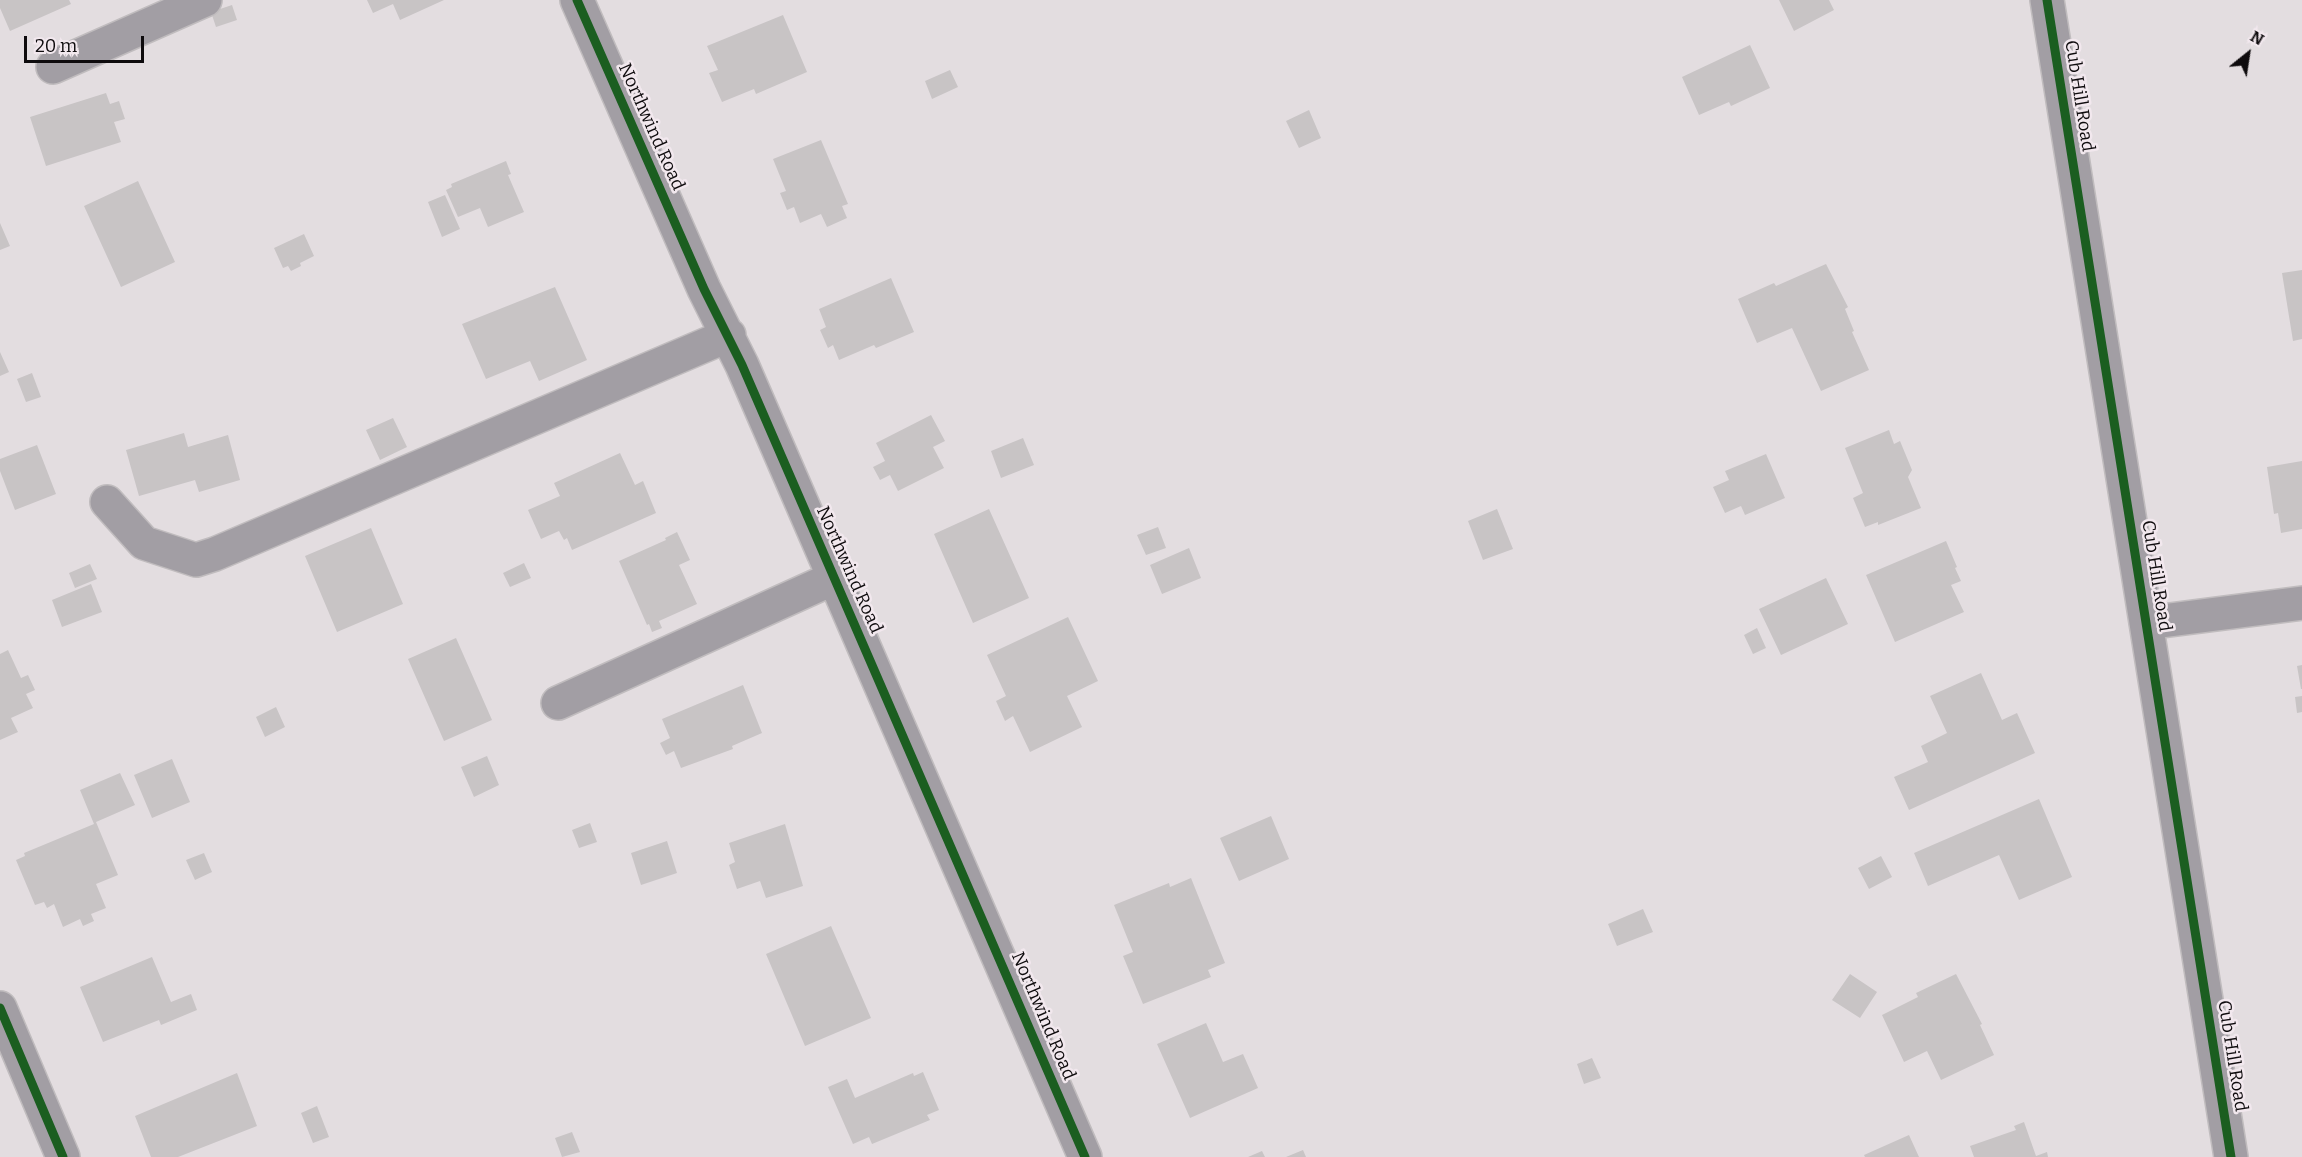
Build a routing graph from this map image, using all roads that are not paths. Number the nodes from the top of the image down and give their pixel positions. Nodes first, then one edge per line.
1 (206, 0) edge
2 (577, 0) edge
3 (2047, 0) edge
4 (53, 68) dead end
5 (729, 335) junction
6 (107, 502) dead end
7 (834, 578) junction
8 (2302, 603) edge
9 (2146, 623) junction
10 (558, 703) dead end
11 (0, 1008) edge
12 (63, 1157) edge
13 (1085, 1157) edge
14 (2231, 1157) edge

1 - 4 street
2 - 5 street, Northwind Road
3 - 9 street, Cub Hill Road
5 - 6 street
5 - 7 street, Northwind Road
7 - 10 street
7 - 13 street, Northwind Road
8 - 9 street
9 - 14 street, Cub Hill Road
11 - 12 street

